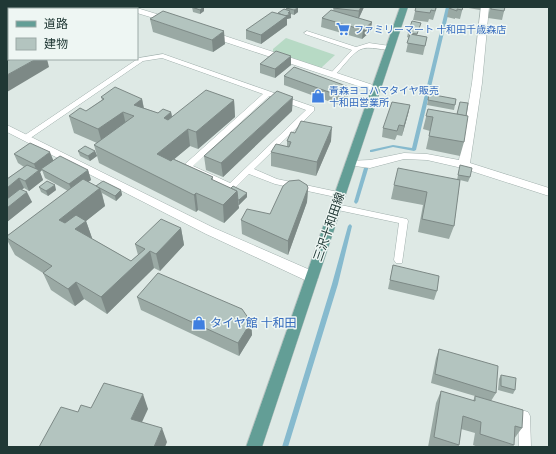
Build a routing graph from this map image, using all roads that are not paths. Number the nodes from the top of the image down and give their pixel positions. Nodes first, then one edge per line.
1 (404, 7) edge
2 (485, 7) edge
3 (138, 10) edge
4 (182, 25) edge
5 (204, 32) edge
6 (307, 33) dead end
7 (390, 48) junction
8 (356, 49) junction
9 (332, 75) junction
10 (376, 89) junction
11 (268, 94) junction
12 (7, 128) edge
13 (26, 138) junction
14 (352, 163) junction
15 (464, 164) junction
16 (248, 170) junction
17 (549, 192) edge
18 (340, 195) junction
19 (336, 208) junction
20 (399, 260) dead end
21 (312, 277) junction
22 (502, 410) edge
23 (254, 447) edge
24 (525, 447) edge

1 - 7 main road, 三沢十和田線
2 - 15 street
3 - 4 street
5 - 9 street
6 - 8 lane
7 - 8 lane
7 - 10 main road, 三沢十和田線
8 - 9 lane
9 - 10 street
10 - 14 main road, 三沢十和田線
11 - 13 lane
11 - 16 lane
11 - 16 lane
12 - 13 street
13 - 21 street
14 - 15 street
14 - 18 main road, 三沢十和田線
15 - 17 street
16 - 18 lane
18 - 19 main road, 三沢十和田線
19 - 20 lane
19 - 21 main road, 三沢十和田線
21 - 23 main road, 三沢十和田線
22 - 24 lane

